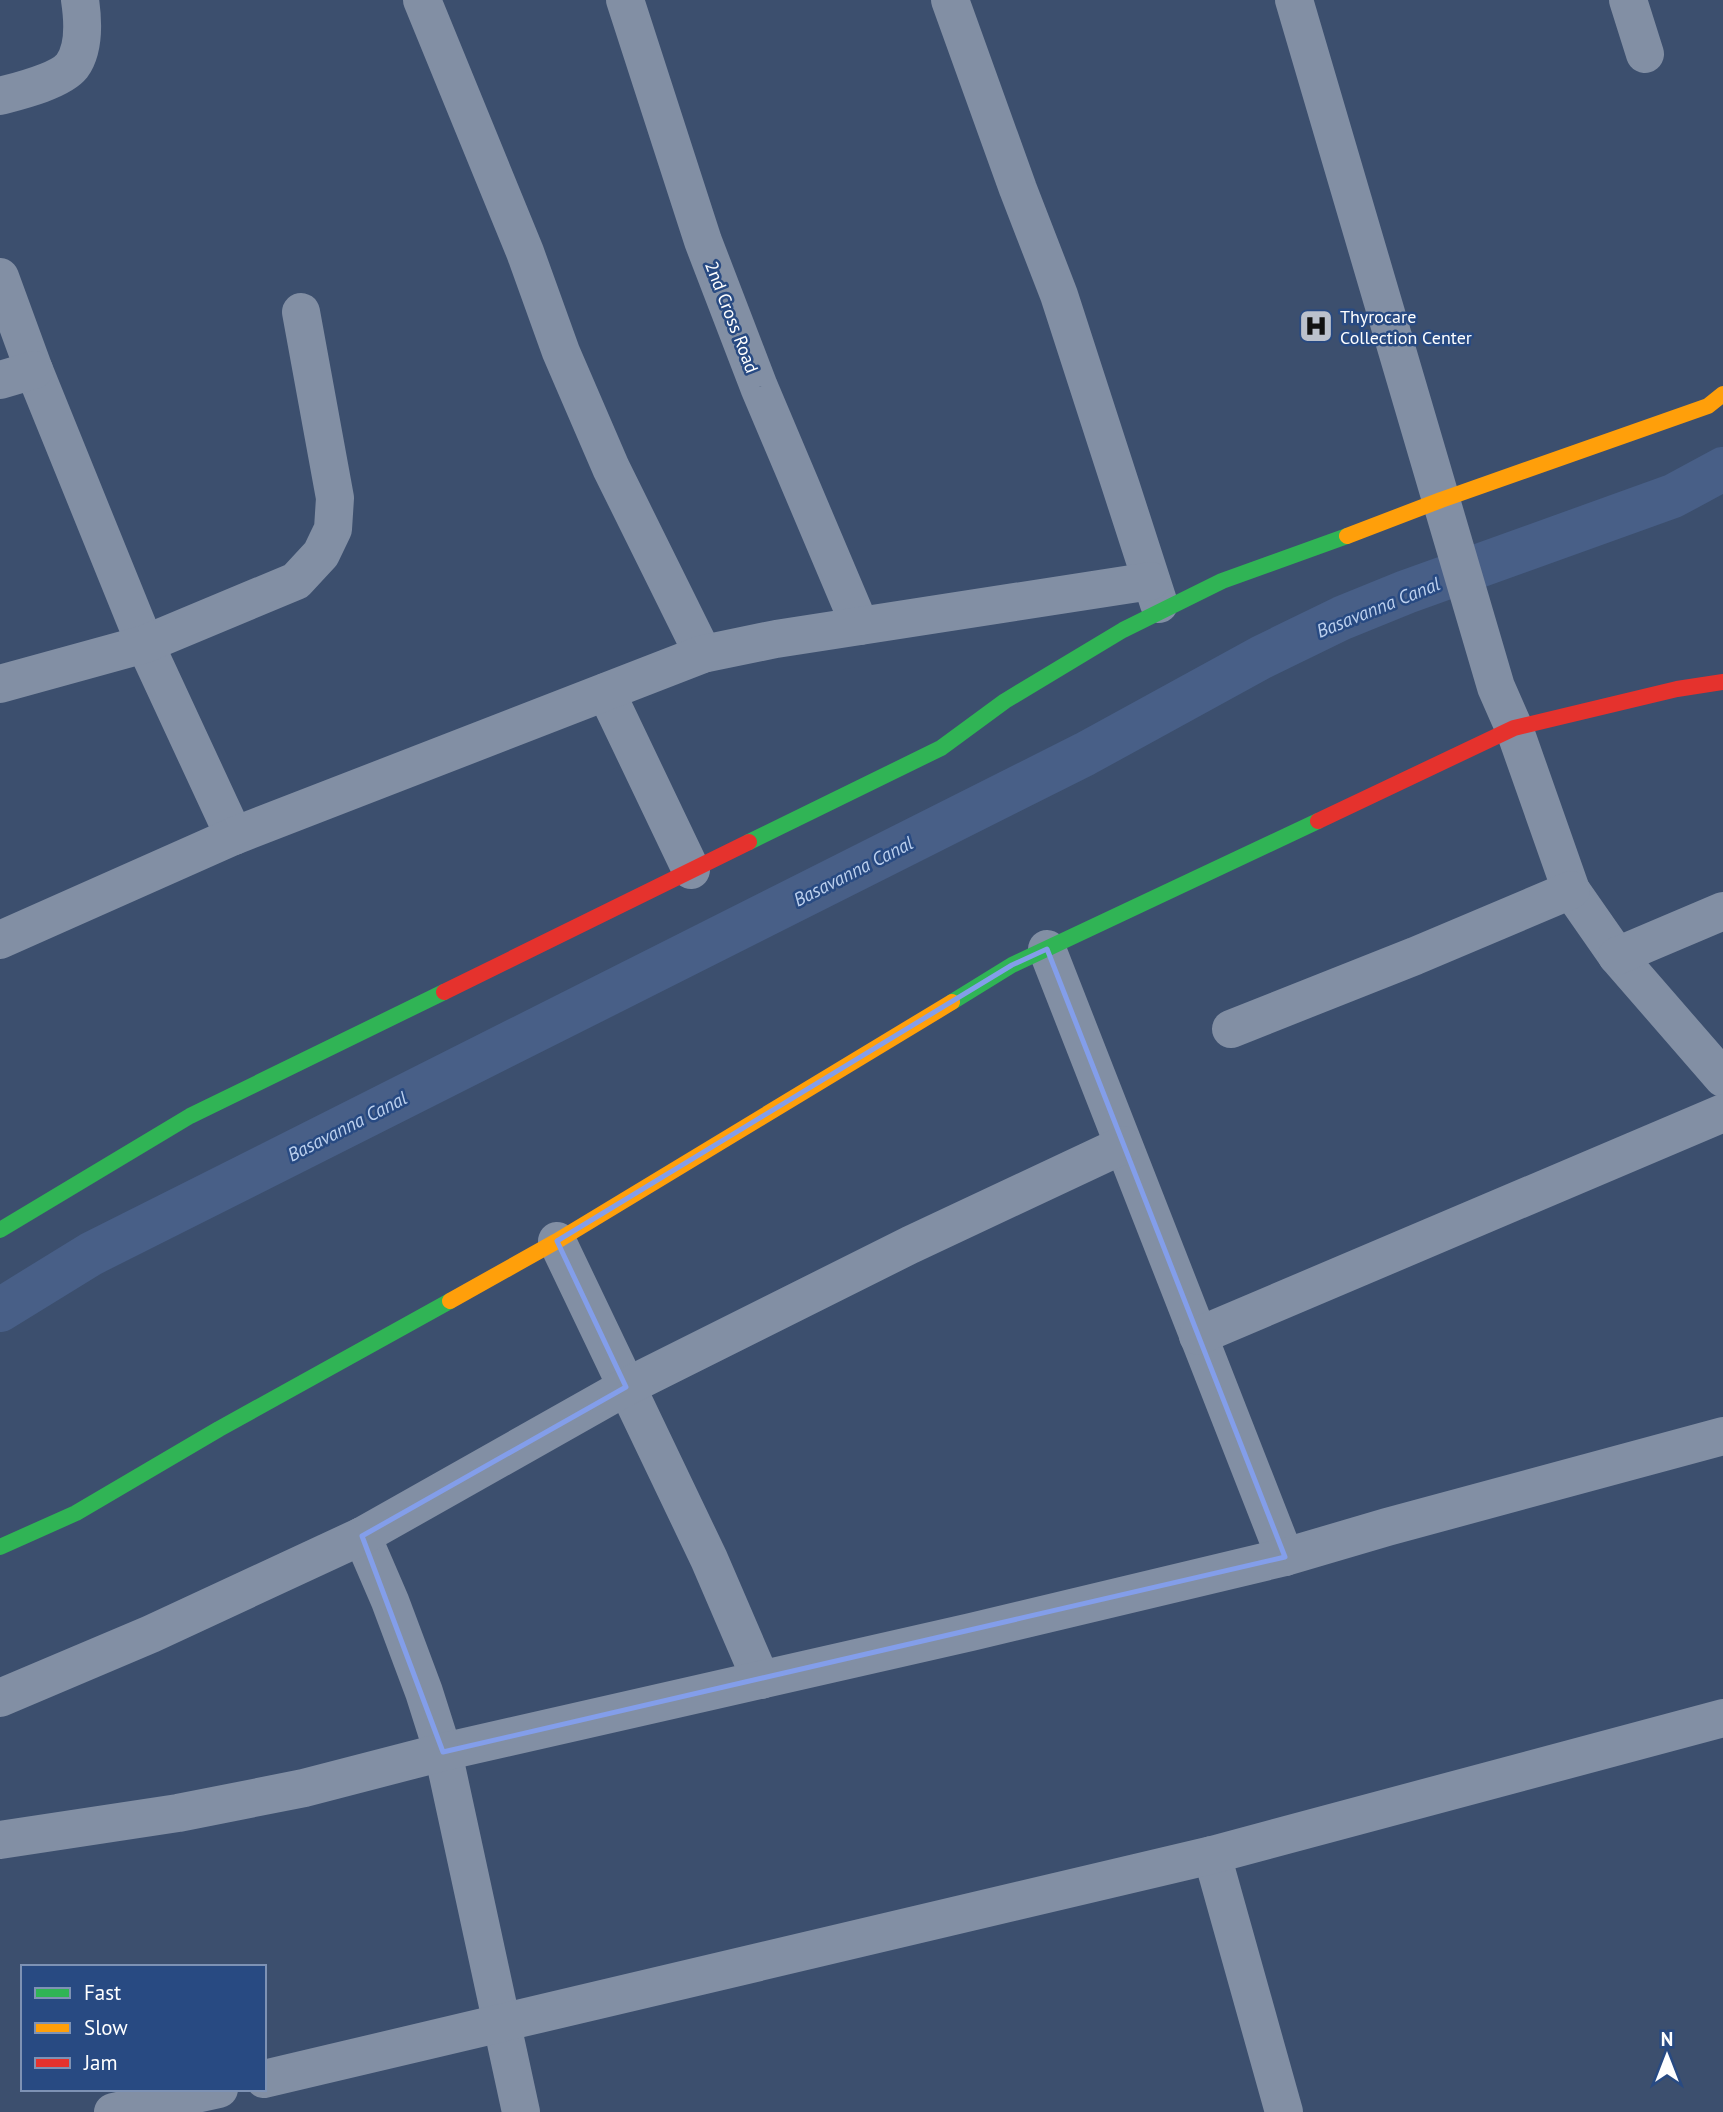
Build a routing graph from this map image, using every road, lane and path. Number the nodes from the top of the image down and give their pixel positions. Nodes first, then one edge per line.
1 (80, 0) edge
2 (422, 0) edge
3 (625, 0) edge
4 (950, 0) edge
5 (1294, 0) edge
6 (1628, 0) edge
7 (1645, 54) dead end
8 (0, 96) edge
9 (0, 276) edge
10 (301, 312) dead end
11 (17, 375) edge
12 (1723, 394) edge
13 (1441, 500) junction
14 (1156, 595) junction
15 (860, 625) junction
16 (145, 644) junction
17 (703, 654) junction
18 (1723, 682) edge
19 (0, 684) edge
20 (607, 692) junction
21 (1514, 728) junction
22 (234, 836) junction
23 (691, 870) junction
24 (1572, 890) junction
25 (1723, 911) edge
26 (0, 940) edge
27 (1047, 949) junction
28 (1617, 956) junction
29 (1231, 1029) dead end
30 (1723, 1078) edge
31 (1723, 1113) edge
32 (1123, 1145) junction
33 (0, 1230) edge
34 (557, 1241) junction
35 (1198, 1336) junction
36 (626, 1387) junction
37 (1723, 1436) edge
38 (362, 1536) junction
39 (0, 1547) edge
40 (1285, 1557) junction
41 (761, 1680) junction
42 (0, 1698) edge
43 (1723, 1718) edge
44 (443, 1752) junction
45 (0, 1840) edge
46 (1212, 1855) junction
47 (500, 2024) junction
48 (266, 2079) edge
49 (210, 2091) edge
50 (113, 2112) edge
51 (521, 2112) edge
52 (1284, 2112) edge

1 - 8 street
2 - 17 street
3 - 15 street, 2nd Cross Road
4 - 14 street
5 - 13 street
6 - 7 street
9 - 11 street
10 - 16 street
11 - 16 street
12 - 13 street
13 - 14 street
13 - 21 street
14 - 15 street
14 - 23 street
15 - 17 street
16 - 19 street
16 - 22 street
17 - 20 street
18 - 21 street
20 - 22 street
20 - 23 street
21 - 24 street
21 - 27 street
22 - 26 street
23 - 33 street
24 - 28 street
24 - 29 street
25 - 28 street
27 - 32 street
27 - 34 street
28 - 30 street
31 - 35 street
32 - 35 street
32 - 36 street
34 - 36 street
34 - 39 street
35 - 40 street
36 - 38 street
36 - 41 street
37 - 40 street
38 - 42 street
38 - 44 street
40 - 41 street
41 - 44 street
43 - 46 street
44 - 45 street
44 - 47 street
46 - 47 street
46 - 52 street
47 - 48 street
47 - 51 street
49 - 50 street

